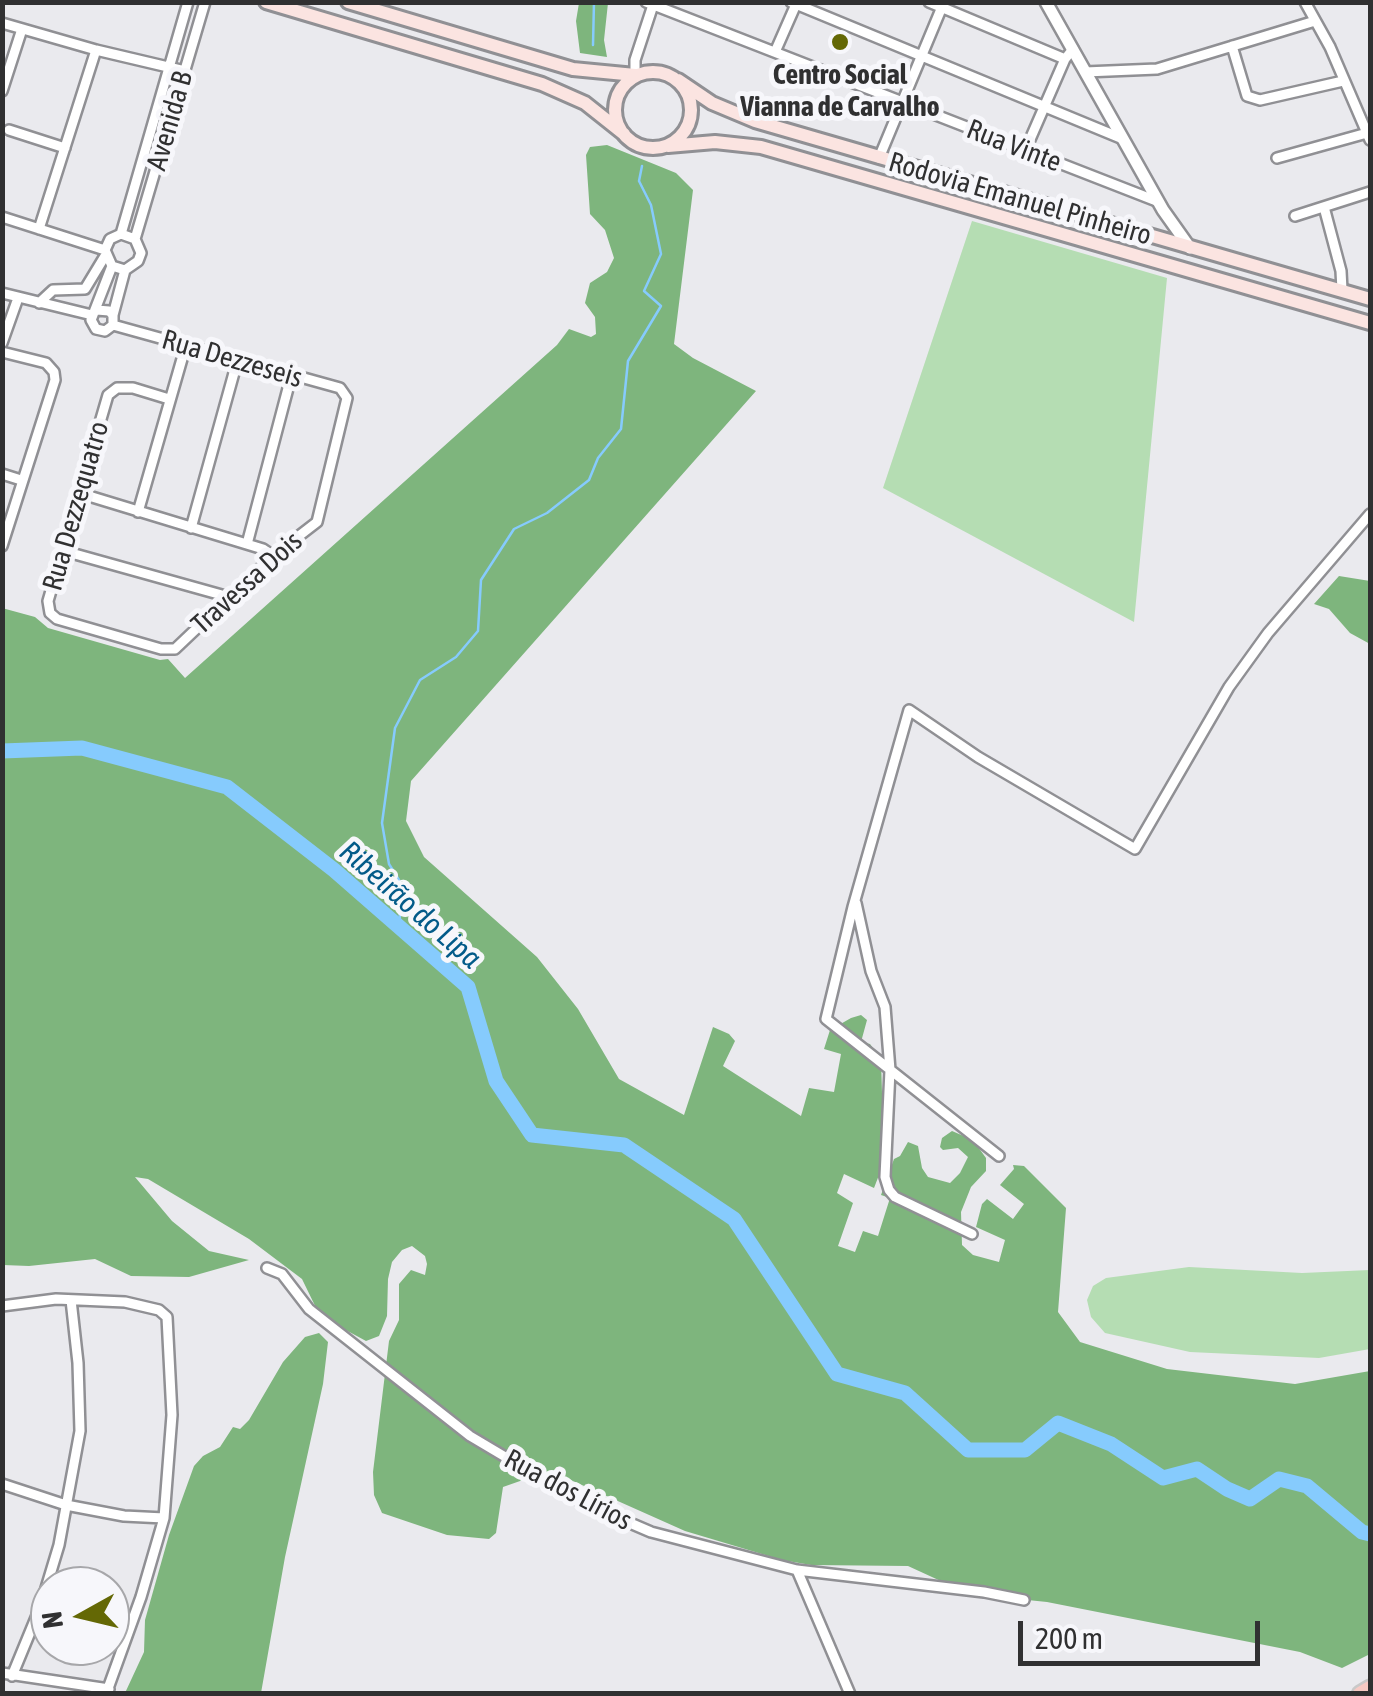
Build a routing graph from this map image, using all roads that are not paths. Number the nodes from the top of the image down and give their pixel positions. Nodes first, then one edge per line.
1 (188, 2) edge
2 (205, 2) edge
3 (266, 2) edge
4 (929, 2) edge
5 (1046, 2) edge
6 (1305, 2) edge
7 (651, 3) edge
8 (794, 3) edge
9 (358, 4) edge
10 (943, 5) edge
11 (1315, 22) junction
12 (2, 23) edge
13 (22, 29) junction
14 (1232, 46) junction
15 (96, 50) junction
16 (775, 52) junction
17 (922, 54) junction
18 (1070, 54) junction
19 (167, 67) junction
20 (185, 71) junction
21 (1086, 72) junction
22 (635, 76) junction
23 (678, 80) junction
24 (1343, 80) junction
25 (2, 91) edge
26 (902, 103) junction
27 (1045, 108) junction
28 (9, 130) dead end
29 (624, 134) junction
30 (1369, 137) edge
31 (1122, 139) junction
32 (668, 146) junction
33 (65, 148) junction
34 (1025, 151) junction
35 (879, 158) junction
36 (1276, 158) dead end
37 (1370, 192) edge
38 (1161, 206) junction
39 (1324, 207) junction
40 (1295, 216) dead end
41 (2, 217) edge
42 (40, 228) junction
43 (1144, 233) junction
44 (120, 234) junction
45 (135, 239) junction
46 (1190, 248) junction
47 (105, 253) junction
48 (112, 266) junction
49 (125, 270) junction
50 (1342, 290) junction
51 (2, 293) edge
52 (18, 298) junction
53 (1370, 299) edge
54 (39, 303) junction
55 (95, 313) junction
56 (113, 320) junction
57 (1370, 323) edge
58 (2, 343) edge
59 (186, 345) junction
60 (2, 352) edge
61 (237, 362) junction
62 (290, 377) junction
63 (169, 398) junction
64 (346, 398) joint
65 (2, 474) edge
66 (21, 480) junction
67 (80, 492) junction
68 (138, 512) junction
69 (1370, 514) edge
70 (191, 528) junction
71 (246, 544) junction
72 (2, 546) edge
73 (64, 551) junction
74 (273, 556) junction
75 (229, 597) junction
76 (57, 618) joint
77 (855, 898) junction
78 (890, 1070) junction
79 (999, 1156) dead end
80 (972, 1234) dead end
81 (267, 1268) dead end
82 (70, 1300) junction
83 (2, 1306) edge
84 (2, 1484) edge
85 (66, 1504) junction
86 (164, 1518) junction
87 (796, 1570) junction
88 (1024, 1600) dead end
89 (7, 1674) edge
90 (1370, 1688) edge
91 (108, 1691) edge
92 (850, 1694) edge
93 (1360, 1694) edge

1 - 19 street, Avenida B
2 - 20 street, Avenida B
3 - 29 main road
4 - 10 street
5 - 18 street
6 - 11 street
7 - 16 street, Rua Vinte
7 - 22 street
8 - 16 street
8 - 17 street
9 - 22 main road
10 - 17 street
10 - 18 street
11 - 14 street
11 - 24 street
12 - 13 street
13 - 15 street
13 - 25 street
14 - 21 street
14 - 24 street
15 - 19 street
15 - 33 street
16 - 26 street, Rua Vinte
17 - 26 street
17 - 27 street
18 - 21 street
18 - 27 street
19 - 20 street
19 - 44 street, Avenida B
20 - 45 street, Avenida B
21 - 31 street
22 - 23 main road
22 - 29 main road
23 - 32 main road
23 - 35 main road, Rodovia Emanuel Pinheiro
24 - 30 street
26 - 34 street, Rua Vinte
26 - 35 street
27 - 31 street
27 - 34 street
28 - 33 street
29 - 32 main road
30 - 36 street
31 - 38 street
32 - 57 main road, Rodovia Emanuel Pinheiro
33 - 42 street
34 - 38 street, Rua Vinte
35 - 43 main road, Rodovia Emanuel Pinheiro
37 - 39 street
38 - 43 street
38 - 46 street
39 - 40 street
39 - 50 street
41 - 42 street
42 - 47 street
43 - 46 main road, Rodovia Emanuel Pinheiro
44 - 45 street
44 - 47 street, Avenida B
45 - 49 street, Avenida B
46 - 50 main road, Rodovia Emanuel Pinheiro
47 - 48 street
47 - 54 street, Avenida B
48 - 49 street
48 - 55 street
49 - 56 street
50 - 53 main road, Rodovia Emanuel Pinheiro
51 - 52 street
52 - 54 street
52 - 58 street
54 - 55 street
55 - 56 street
55 - 56 street
56 - 59 street, Rua Dezzeseis
59 - 61 street, Rua Dezzeseis
59 - 63 street
60 - 66 street
61 - 62 street, Rua Dezzeseis
61 - 70 street
62 - 64 street, Rua Dezzeseis
62 - 71 street
63 - 67 street, Rua Dezzequatro
63 - 68 street
64 - 74 street, Travessa Dois
65 - 66 street
66 - 72 street
67 - 68 street
67 - 73 street, Rua Dezzequatro
68 - 70 street
69 - 77 street
70 - 71 street
71 - 74 street
73 - 75 street
73 - 76 street, Rua Dezzequatro
74 - 75 street, Travessa Dois
75 - 76 street, Travessa Dois
77 - 78 street
77 - 78 street
78 - 79 street
78 - 80 street
81 - 87 street, Rua dos Lírios
82 - 83 street
82 - 85 street
82 - 86 street
84 - 85 street
85 - 86 street
85 - 89 street
86 - 91 street
87 - 88 street, Rua dos Lírios
87 - 92 street
89 - 91 street
90 - 93 main road

